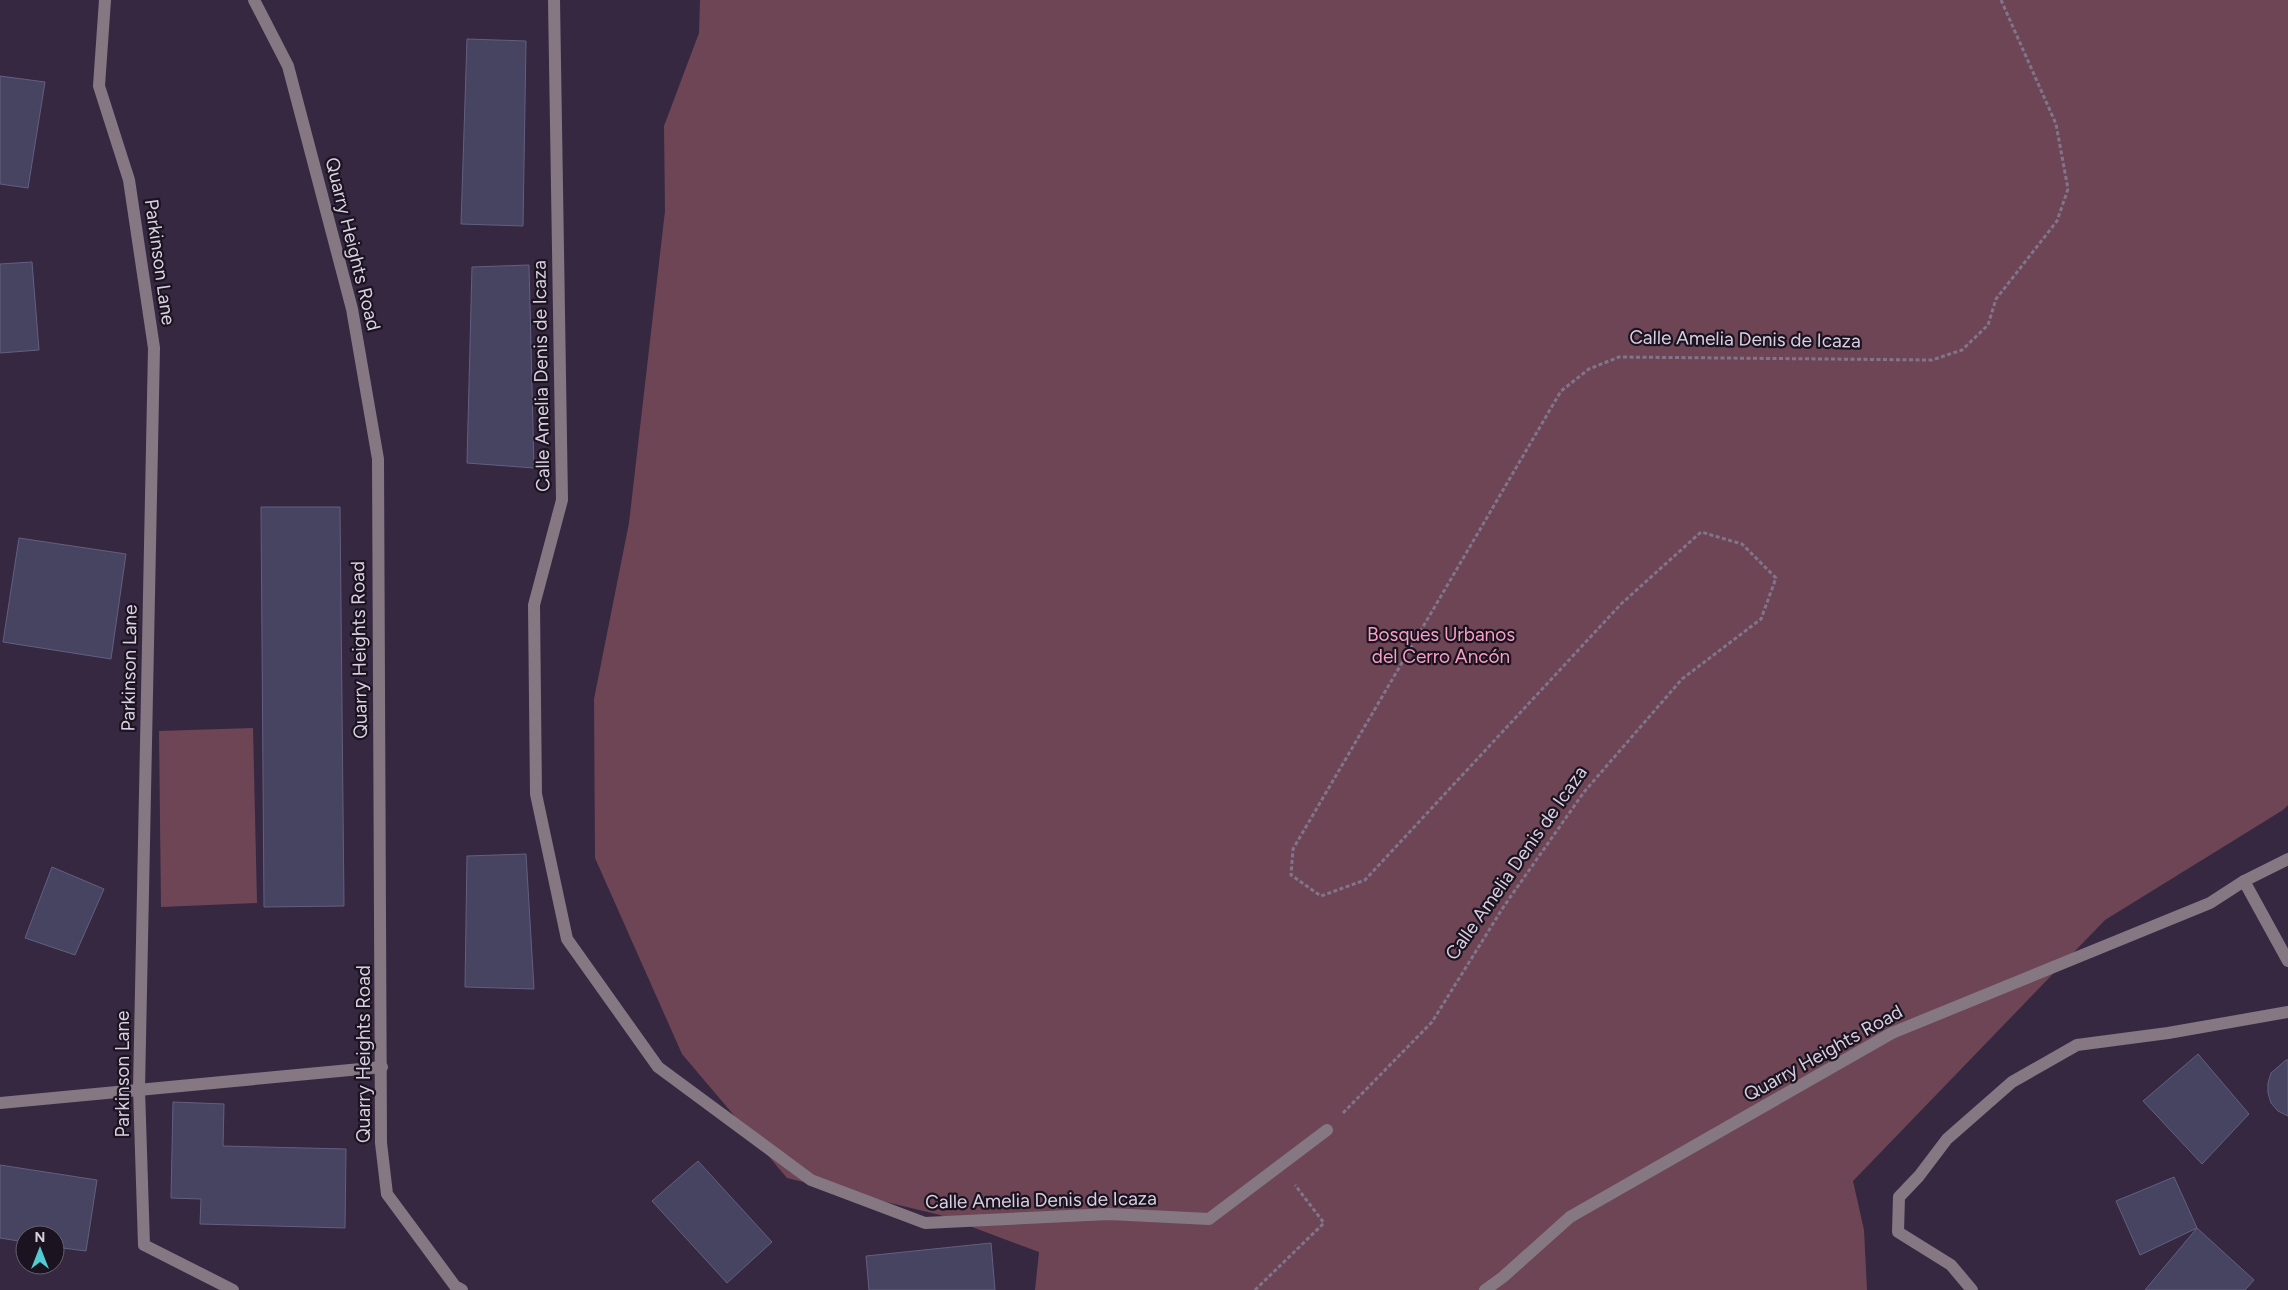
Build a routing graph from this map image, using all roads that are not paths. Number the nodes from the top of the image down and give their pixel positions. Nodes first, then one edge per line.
1 (105, 0) edge
2 (254, 0) edge
3 (554, 0) edge
4 (2288, 858) edge
5 (2244, 881) junction
6 (2288, 961) edge
7 (2288, 1012) edge
8 (382, 1068) junction
9 (139, 1089) junction
10 (0, 1104) edge
11 (1327, 1130) road end
12 (232, 1290) edge
13 (462, 1290) edge
14 (1485, 1290) edge
15 (1972, 1290) edge

1 - 9 street, Parkinson Lane
2 - 8 street, Quarry Heights Road
3 - 11 street, Calle Amelia Denis de Icaza
4 - 5 street, Quarry Heights Road
5 - 6 street
5 - 14 street, Quarry Heights Road
7 - 15 street
8 - 9 street
8 - 13 street, Quarry Heights Road
9 - 10 street
9 - 12 street, Parkinson Lane

